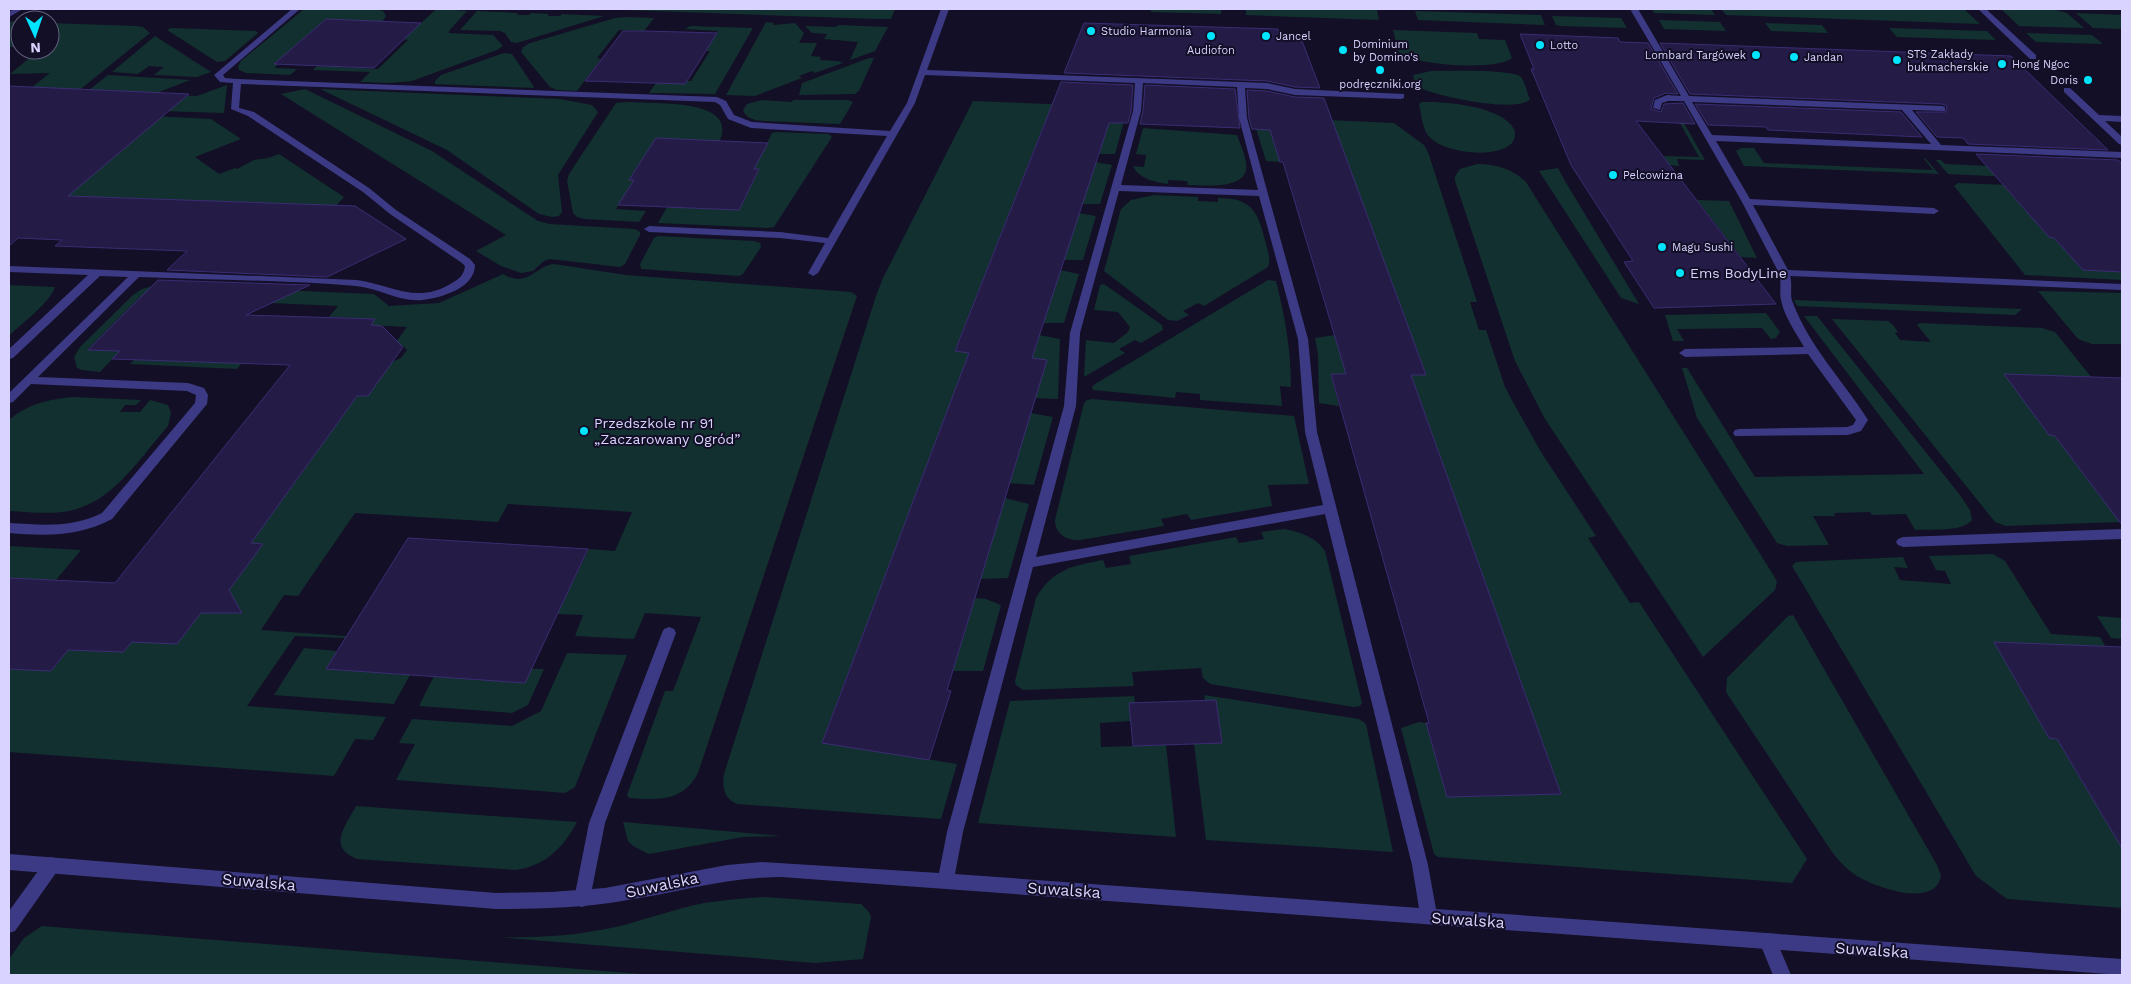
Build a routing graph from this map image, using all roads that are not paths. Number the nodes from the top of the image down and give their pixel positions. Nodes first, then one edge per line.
1 (18, 9) edge
2 (296, 9) edge
3 (945, 9) edge
4 (1634, 9) edge
5 (1982, 9) edge
6 (9, 15) edge
7 (2033, 57) dead end
8 (923, 72) junction
9 (237, 81) junction
10 (1139, 81) junction
11 (1241, 85) junction
12 (2067, 90) dead end
13 (1401, 96) dead end
14 (1687, 99) junction
15 (1657, 108) dead end
16 (1906, 108) junction
17 (1942, 109) dead end
18 (2097, 118) junction
19 (2122, 119) edge
20 (893, 134) junction
21 (1710, 138) junction
22 (2122, 142) edge
23 (1939, 148) junction
24 (2122, 155) edge
25 (1116, 188) junction
26 (1263, 193) junction
27 (1747, 202) junction
28 (1934, 211) dead end
29 (649, 230) dead end
30 (831, 241) junction
31 (9, 270) edge
32 (98, 272) junction
33 (812, 273) dead end
34 (1784, 273) junction
35 (138, 274) junction
36 (2122, 288) edge
37 (1812, 350) junction
38 (1685, 353) dead end
39 (9, 355) edge
40 (29, 380) junction
41 (9, 399) edge
42 (1739, 433) dead end
43 (1331, 508) junction
44 (9, 528) edge
45 (2122, 534) edge
46 (1903, 542) dead end
47 (1029, 563) junction
48 (669, 633) dead end
49 (9, 862) edge
50 (52, 865) junction
51 (946, 881) junction
52 (582, 899) junction
53 (1429, 917) junction
54 (9, 925) edge
55 (1768, 941) junction
56 (2122, 968) edge
57 (1782, 975) edge

1 - 6 street
2 - 9 street
3 - 8 street
4 - 14 street
5 - 7 street
8 - 10 street
8 - 20 street
9 - 20 street
9 - 35 street
10 - 11 street
10 - 25 street
11 - 13 street
11 - 26 street
12 - 18 street
14 - 15 street
14 - 16 street
14 - 21 street
16 - 17 street
16 - 23 street
18 - 19 street
18 - 22 street
20 - 30 street
21 - 23 street
21 - 27 street
23 - 24 street
25 - 26 street
25 - 47 street
26 - 43 street
27 - 28 street
27 - 34 street
29 - 30 street
30 - 33 street
31 - 32 street
32 - 35 street
32 - 39 street
34 - 36 street
34 - 37 street
35 - 40 street
37 - 38 street
37 - 42 street
40 - 41 street
40 - 44 street
43 - 47 street
43 - 53 street
45 - 46 street
47 - 51 street
48 - 52 street
49 - 50 street, Suwalska
50 - 52 street, Suwalska
50 - 54 street
51 - 52 street, Suwalska
51 - 53 street, Suwalska
53 - 55 street, Suwalska
55 - 56 street, Suwalska
55 - 57 street

